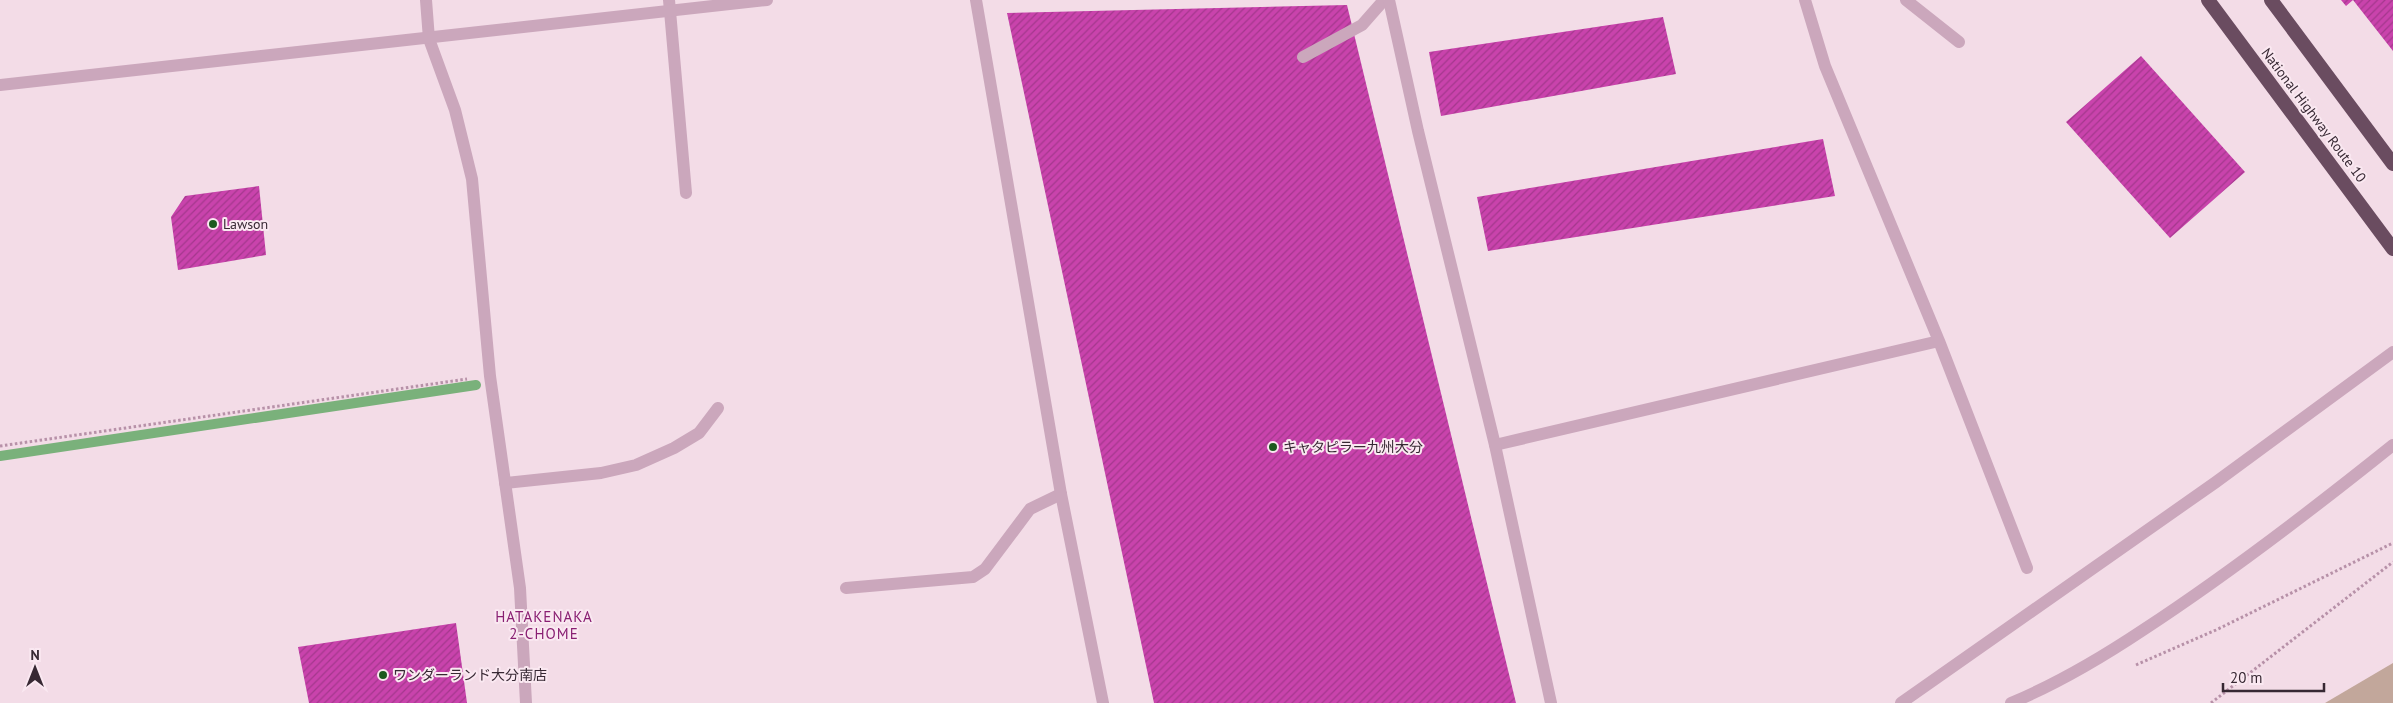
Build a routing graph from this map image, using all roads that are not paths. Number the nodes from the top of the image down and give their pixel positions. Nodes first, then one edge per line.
1 (426, 0) edge
2 (768, 0) edge
3 (976, 0) edge
4 (1384, 0) edge
5 (1390, 0) edge
6 (1805, 0) edge
7 (1906, 0) edge
8 (2208, 0) edge
9 (2271, 0) edge
10 (670, 6) edge
11 (429, 39) junction
12 (1959, 42) dead end
13 (1303, 57) dead end
14 (0, 85) edge
15 (2393, 164) edge
16 (686, 193) dead end
17 (2393, 249) edge
18 (1938, 341) junction
19 (2393, 352) edge
20 (718, 408) dead end
21 (1495, 445) junction
22 (2393, 445) edge
23 (505, 483) junction
24 (1061, 494) junction
25 (2027, 568) dead end
26 (846, 588) dead end
27 (526, 703) edge
28 (1103, 703) edge
29 (1551, 703) edge
30 (1901, 703) edge
31 (2011, 703) edge

1 - 11 street
2 - 10 street
3 - 24 street
4 - 13 street
5 - 21 street
6 - 18 street
7 - 12 street
8 - 17 highway, National Highway Route 10
9 - 15 highway
10 - 11 street
10 - 16 street
11 - 14 street
11 - 23 street
18 - 21 street
18 - 25 street
19 - 30 street
20 - 23 street
21 - 29 street
22 - 31 street
23 - 27 street
24 - 26 street
24 - 28 street

